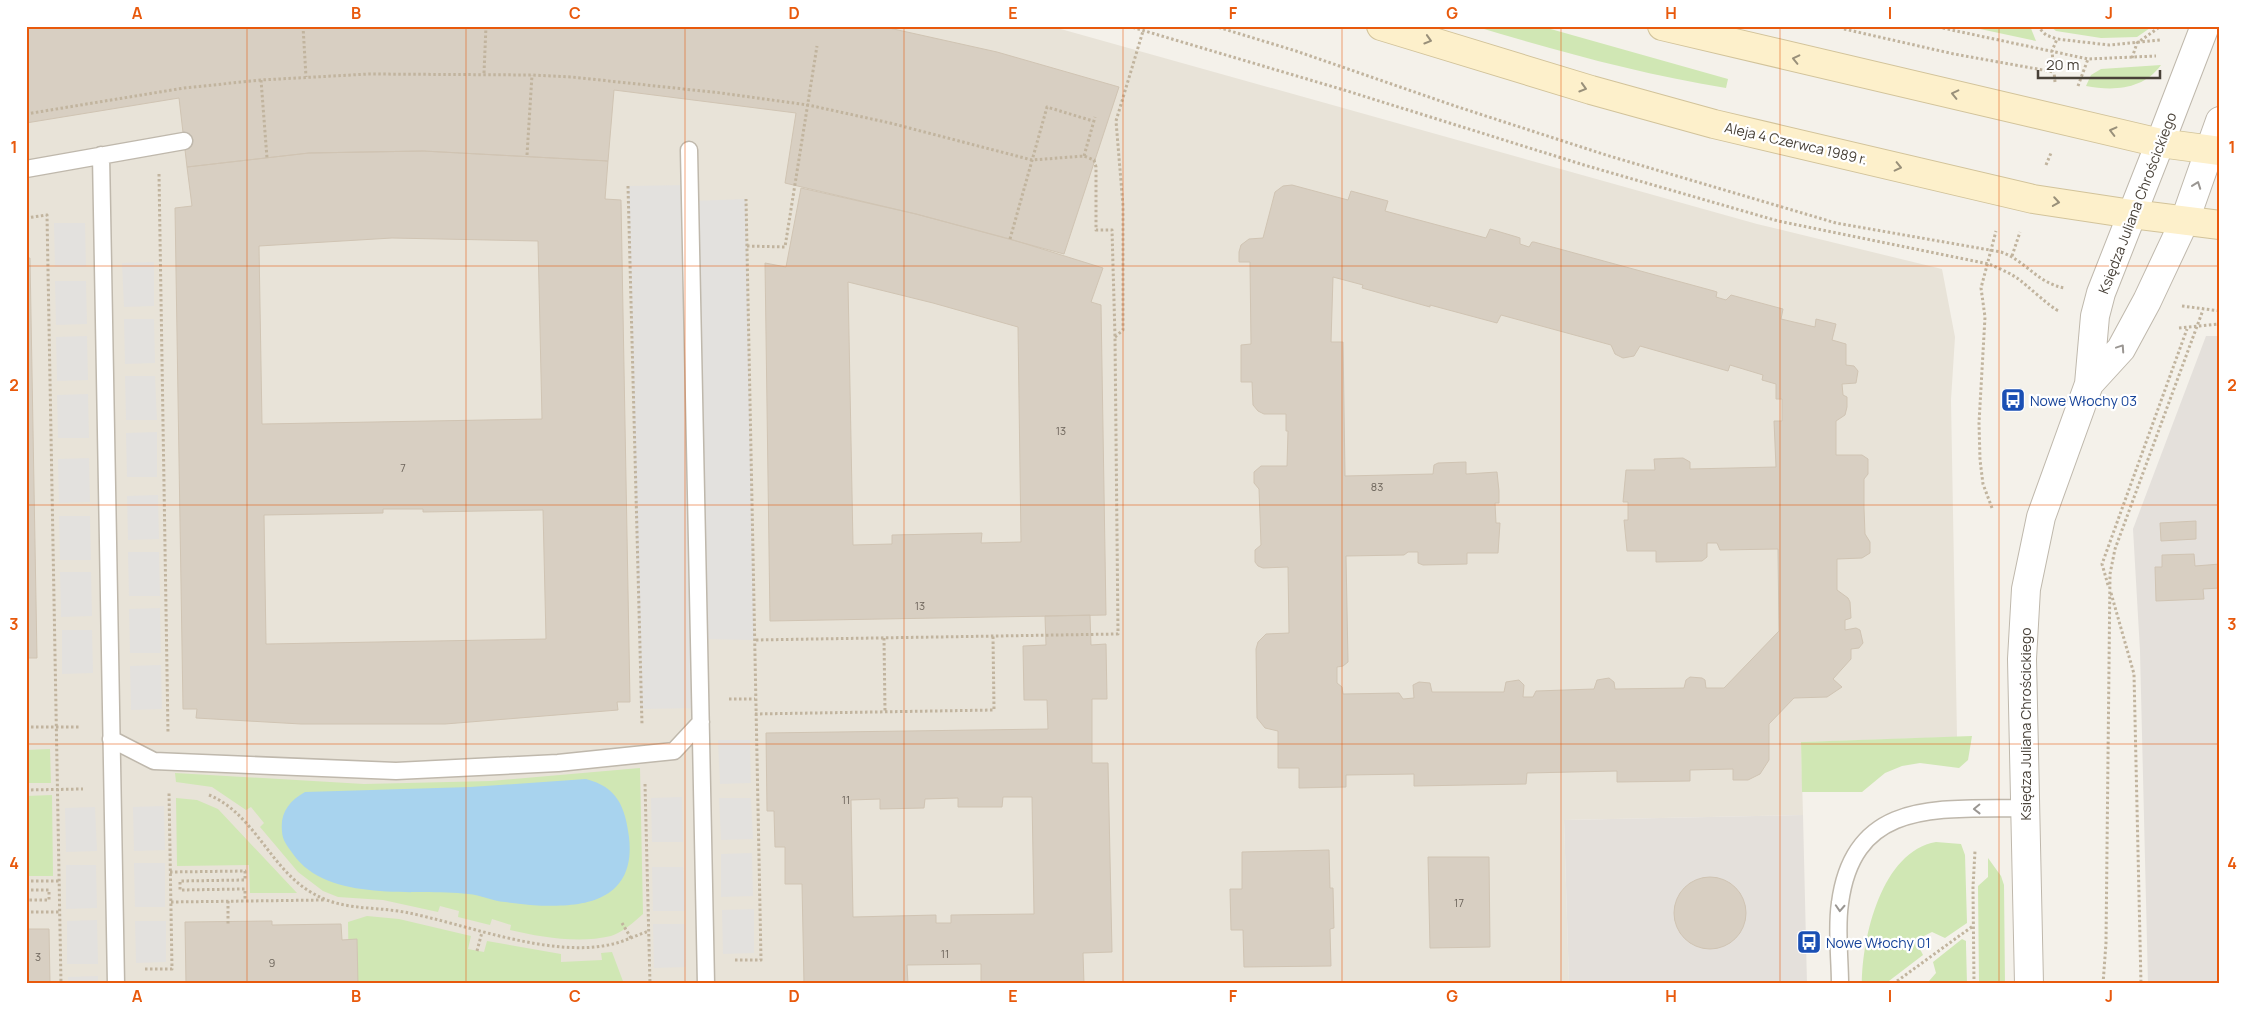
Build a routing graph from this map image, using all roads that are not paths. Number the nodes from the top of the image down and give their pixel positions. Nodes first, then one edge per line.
1 (1381, 26) edge
2 (1662, 26) edge
3 (2205, 26) edge
4 (2220, 121) edge
5 (184, 141) dead end
6 (2160, 143) junction
7 (690, 150) dead end
8 (2215, 150) edge
9 (100, 154) junction
10 (26, 168) edge
11 (2132, 214) junction
12 (2185, 220) junction
13 (2220, 225) edge
14 (2088, 384) junction
15 (701, 722) junction
16 (111, 739) junction
17 (2026, 808) junction
18 (116, 984) edge
19 (706, 984) edge
20 (1840, 984) edge
21 (2029, 984) edge

1 -> 11 main road, Aleja 4 Czerwca 1989 r.
6 -> 2 main road
3 - 6 street, Księdza Juliana Chrościckiego
4 - 8 street, Księdza Juliana Chrościckiego
5 - 9 lane
6 - 8 main road
6 - 11 street, Księdza Juliana Chrościckiego
7 - 15 lane
12 -> 8 street, Księdza Juliana Chrościckiego
9 - 10 lane
9 - 16 lane
11 - 12 main road, Aleja 4 Czerwca 1989 r.
11 - 14 street, Księdza Juliana Chrościckiego
12 - 13 main road, Aleja 4 Czerwca 1989 r.
14 -> 12 street, Księdza Juliana Chrościckiego
14 - 17 street, Księdza Juliana Chrościckiego
15 - 16 lane
15 - 19 lane
16 - 18 lane
17 -> 20 lane
17 - 21 street, Księdza Juliana Chrościckiego

